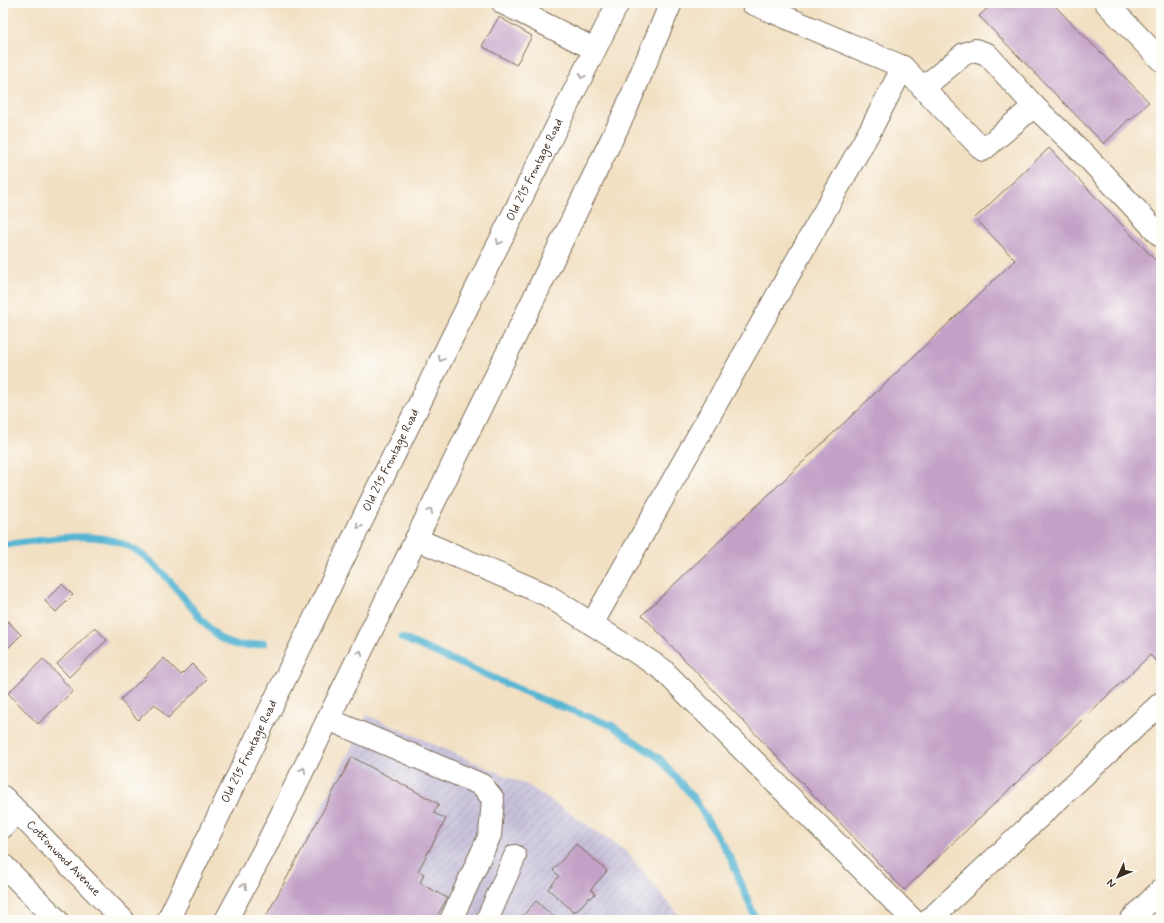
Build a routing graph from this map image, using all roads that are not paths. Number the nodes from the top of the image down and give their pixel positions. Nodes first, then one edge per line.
1 (503, 3) edge
2 (618, 3) edge
3 (671, 3) edge
4 (752, 3) edge
5 (1106, 3) edge
6 (594, 49) junction
7 (1161, 60) edge
8 (903, 68) junction
9 (923, 88) junction
10 (1034, 106) junction
11 (1161, 236) edge
12 (416, 539) junction
13 (592, 624) junction
14 (1161, 703) edge
15 (328, 719) junction
16 (8, 812) edge
17 (515, 856) dead end
18 (3, 865) edge
19 (1161, 890) edge
20 (57, 920) edge
21 (123, 920) edge
22 (168, 920) edge
23 (226, 920) edge
24 (451, 920) edge
25 (487, 920) edge
26 (913, 920) edge
27 (929, 920) edge
28 (1131, 920) edge

1 - 6 main road
2 - 6 main road, Old 215 Frontage Road
12 -> 3 main road
4 - 8 main road
5 - 7 main road
6 -> 22 main road, Old 215 Frontage Road
8 - 9 main road
8 - 13 main road
9 - 10 main road
9 - 10 main road
10 - 11 main road
12 - 13 main road
15 -> 12 main road
13 - 26 main road
14 - 27 main road
23 -> 15 main road
15 - 24 main road
16 - 21 main road, Cottonwood Avenue
17 - 25 main road
18 - 20 main road
19 - 28 main road

